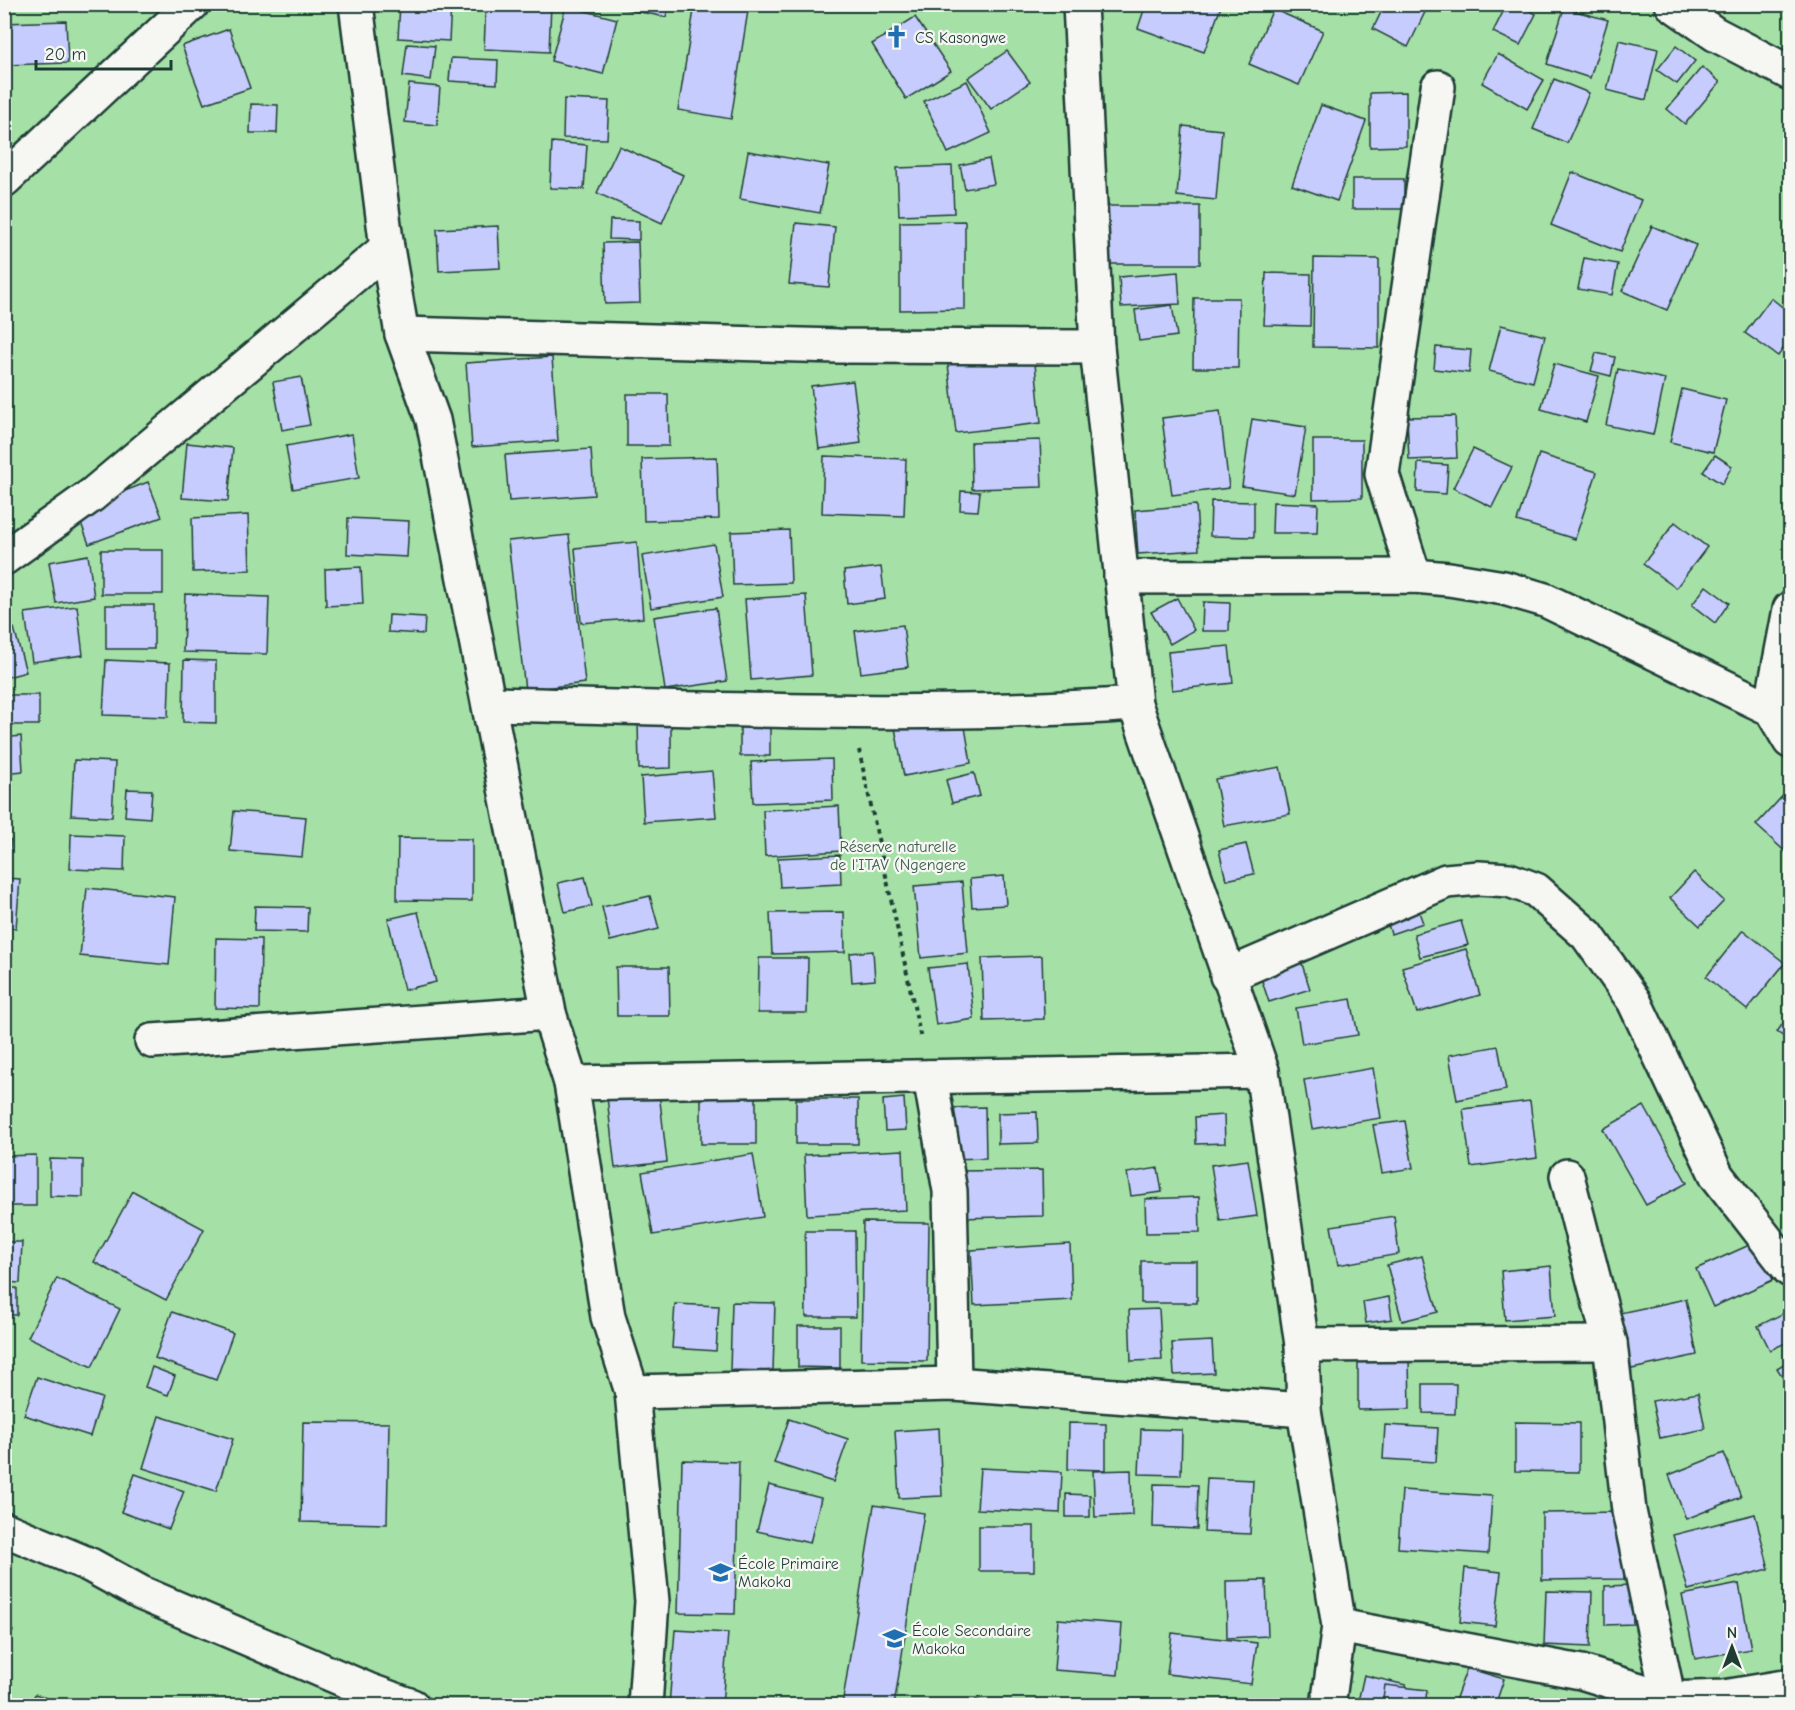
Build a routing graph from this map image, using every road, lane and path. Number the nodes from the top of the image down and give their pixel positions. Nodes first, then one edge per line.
1 (192, 4) edge
2 (356, 4) edge
3 (1080, 4) edge
4 (1672, 4) edge
5 (1791, 73) edge
6 (1438, 87) dead end
7 (4, 180) edge
8 (387, 248) junction
9 (402, 334) junction
10 (1097, 347) junction
11 (4, 558) edge
12 (1414, 576) junction
13 (1121, 577) junction
14 (1791, 609) edge
15 (490, 704) junction
16 (1135, 704) junction
17 (1771, 710) junction
18 (850, 711) junction
19 (1791, 741) edge
20 (1227, 976) junction
21 (549, 1014) junction
22 (152, 1041) dead end
23 (1262, 1071) junction
24 (930, 1077) junction
25 (571, 1083) junction
26 (1567, 1176) dead end
27 (1791, 1270) edge
28 (1610, 1343) junction
29 (1302, 1345) junction
30 (954, 1384) junction
31 (632, 1392) junction
32 (1304, 1410) junction
33 (4, 1529) edge
34 (1339, 1626) junction
35 (1791, 1686) edge
36 (1669, 1702) edge
37 (412, 1706) edge
38 (645, 1706) edge
39 (1328, 1706) edge

1 - 7 street
2 - 8 street
3 - 10 street
4 - 5 street
6 - 12 street
8 - 9 street
8 - 11 street
9 - 10 street
9 - 15 street
10 - 13 street
12 - 13 street
12 - 17 street
13 - 16 street
14 - 17 street
15 - 18 street
15 - 21 street
16 - 18 street
16 - 20 street
17 - 19 street
18 - 24 path
20 - 23 street
20 - 27 street
21 - 22 street
21 - 25 street
23 - 24 street
23 - 29 street
24 - 25 street
24 - 30 street
25 - 31 street
26 - 28 street
28 - 29 street
28 - 36 street
29 - 32 street
30 - 31 street
30 - 32 street
31 - 38 street
32 - 34 street
33 - 37 street
34 - 36 street
34 - 39 street
35 - 36 street

